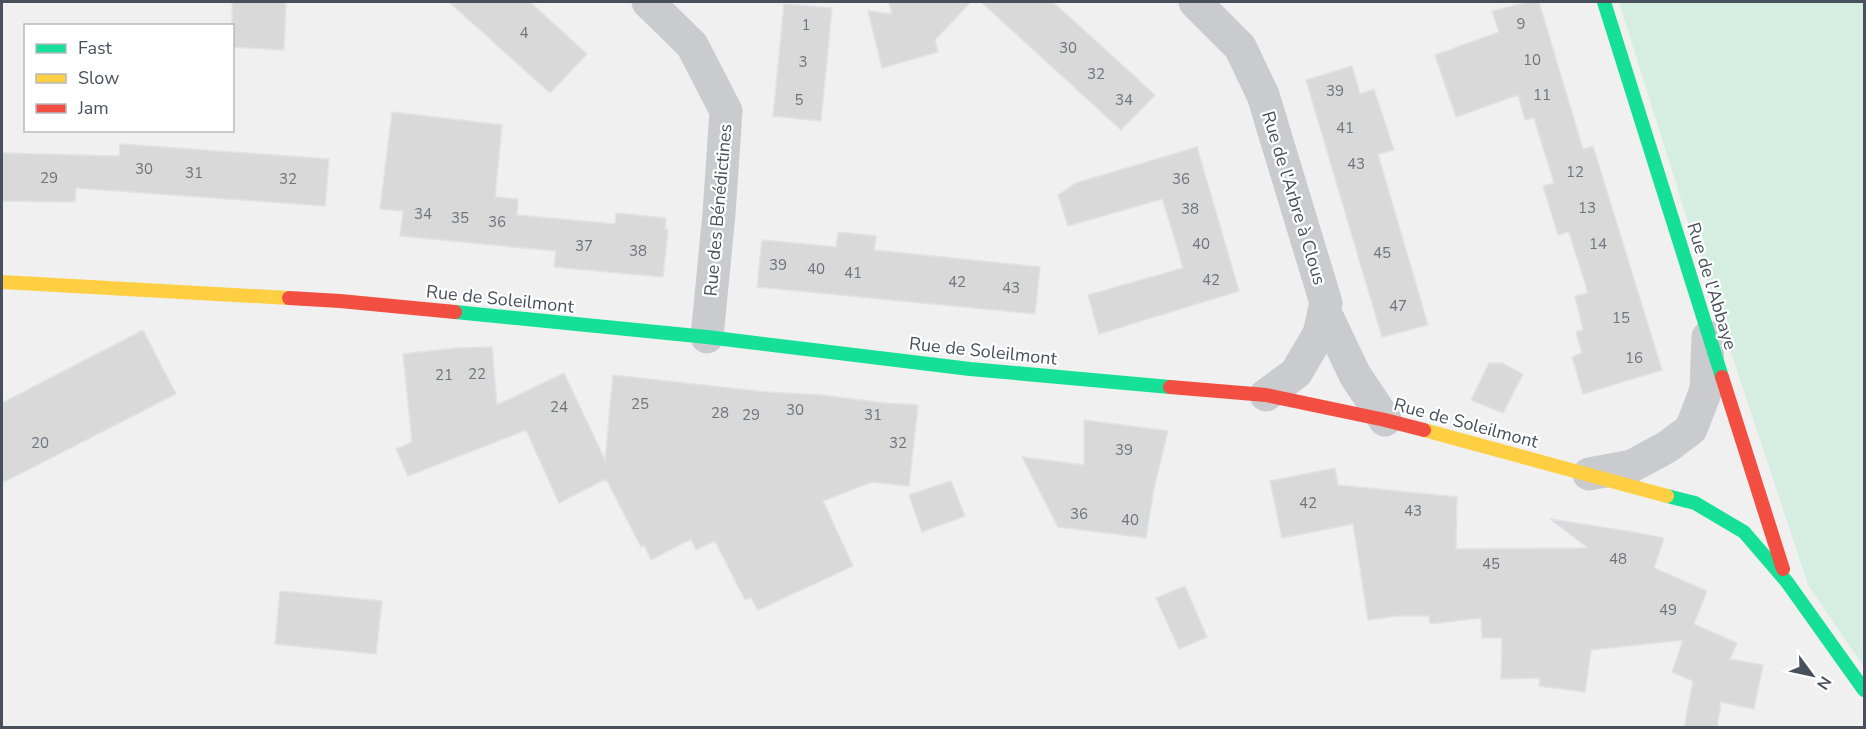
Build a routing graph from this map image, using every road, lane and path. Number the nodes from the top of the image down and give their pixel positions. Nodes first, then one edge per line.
1 (648, 2) edge
2 (1195, 2) edge
3 (1604, 2) edge
4 (2, 282) edge
5 (1324, 310) junction
6 (1708, 335) junction
7 (707, 337) junction
8 (1266, 395) junction
9 (1385, 420) junction
10 (1589, 474) junction
11 (1787, 582) junction
12 (1864, 690) edge

1 - 7 street, Rue des Bénédictines
2 - 5 street, Rue de l'Arbre à Clous
3 - 6 street, Rue de l'Abbaye
4 - 7 street, Rue de Soleilmont
5 - 8 street, Rue de l'Arbre à Clous
5 - 9 street
6 - 10 street
6 - 11 street, Rue de l'Abbaye
7 - 8 street, Rue de Soleilmont
8 - 9 street, Rue de Soleilmont
9 - 10 street, Rue de Soleilmont
10 - 11 street, Rue de Soleilmont
11 - 12 street, Rue de Soleilmont

